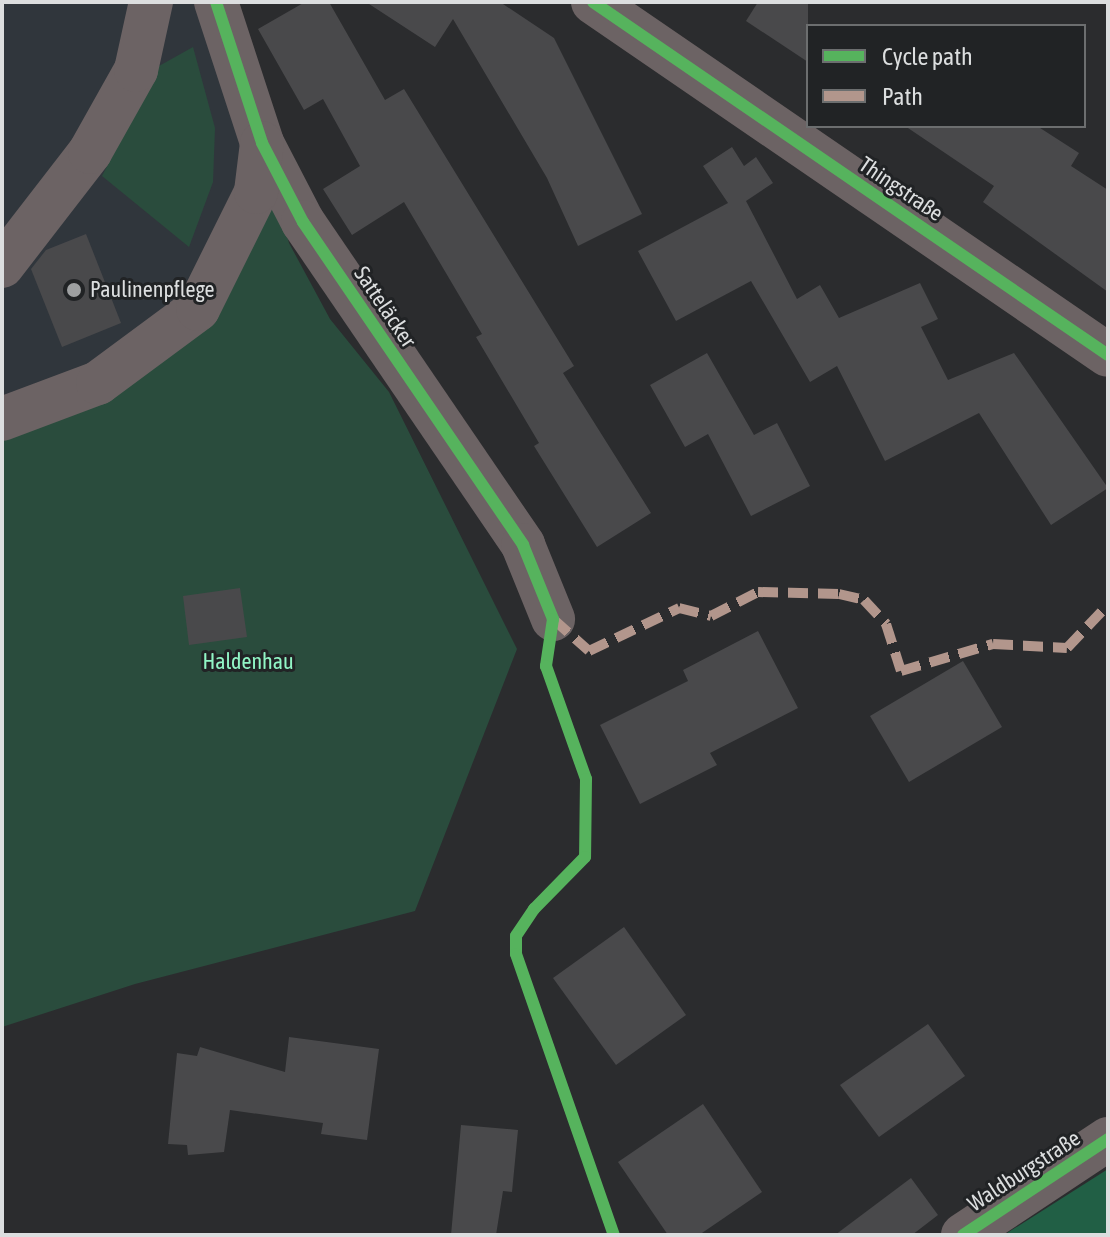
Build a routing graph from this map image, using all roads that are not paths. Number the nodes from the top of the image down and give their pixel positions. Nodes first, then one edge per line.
1 (151, 2) edge
2 (216, 2) edge
3 (593, 2) edge
4 (262, 143) junction
5 (2, 266) edge
6 (1108, 355) edge
7 (2, 419) edge
8 (553, 619) dead end
9 (1108, 1139) edge
10 (963, 1235) edge

1 - 5 street
2 - 4 street, Satteläcker
3 - 6 street, Thingstraße
4 - 7 street
4 - 8 street, Satteläcker
9 - 10 street, Waldburgstraße

